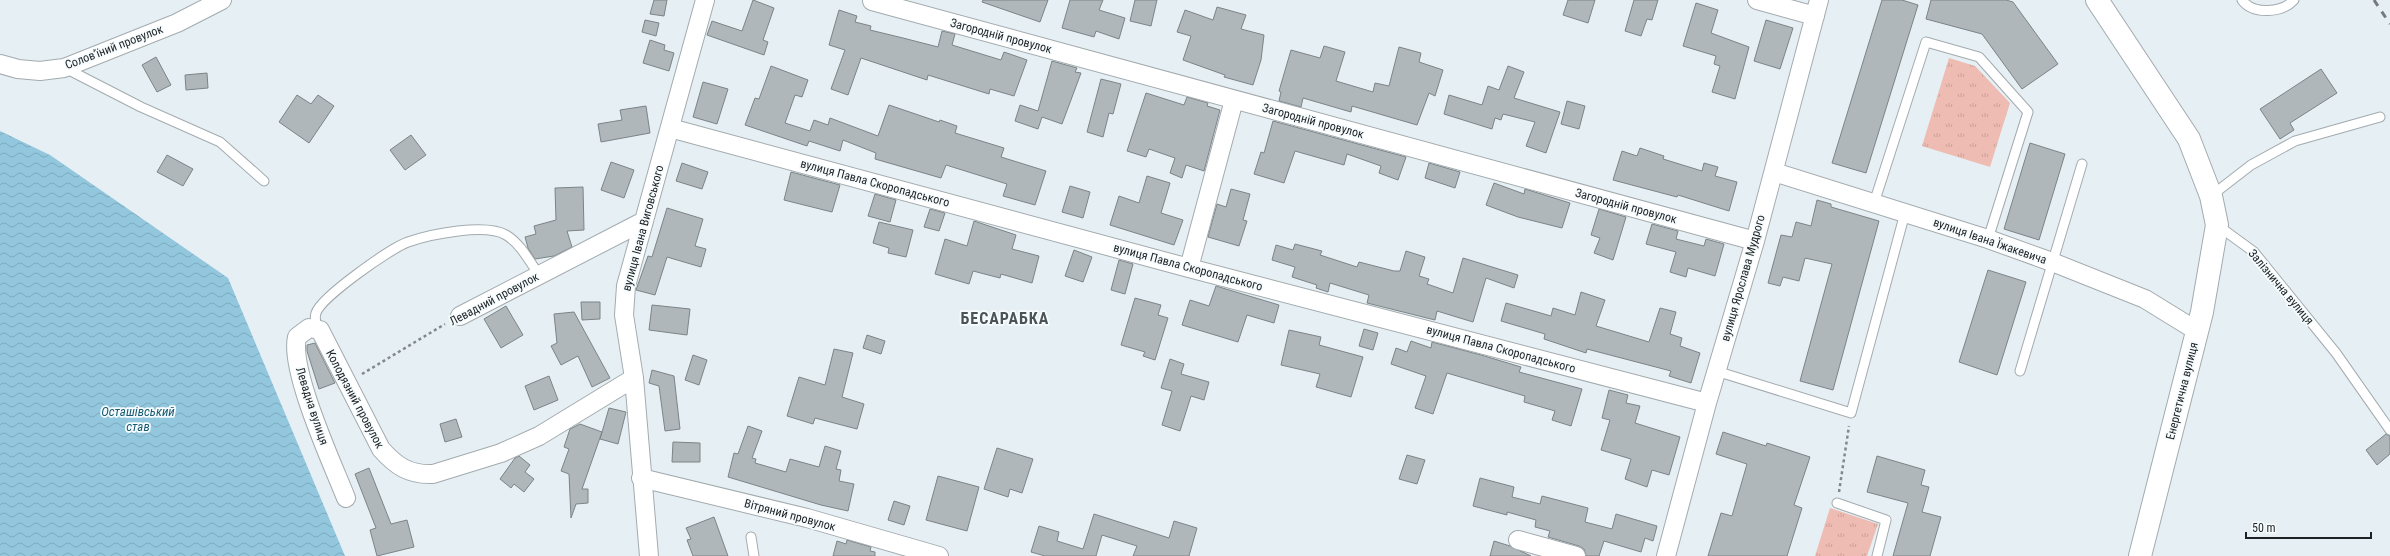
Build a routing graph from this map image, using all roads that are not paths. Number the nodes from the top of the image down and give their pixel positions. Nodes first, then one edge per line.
1 (222, 0) edge
2 (705, 0) edge
3 (872, 0) edge
4 (1757, 0) edge
5 (2097, 0) edge
6 (2242, 0) edge
7 (2294, 0) edge
8 (1817, 8) edge
9 (0, 64) edge
10 (64, 68) junction
11 (1234, 100) junction
12 (2380, 117) dead end
13 (670, 128) junction
14 (2082, 164) dead end
15 (1774, 172) junction
16 (264, 181) dead end
17 (2210, 196) junction
18 (1874, 204) junction
19 (1904, 213) junction
20 (644, 221) junction
21 (2217, 225) junction
22 (1988, 239) junction
23 (1755, 241) junction
24 (2052, 262) junction
25 (1189, 268) junction
26 (539, 275) junction
27 (460, 316) road end
28 (320, 330) junction
29 (2197, 331) junction
30 (1716, 370) junction
31 (2020, 371) dead end
32 (634, 378) junction
33 (1707, 403) junction
34 (2390, 430) edge
35 (641, 478) junction
36 (346, 498) dead end
37 (1837, 503) road end
38 (751, 537) dead end
39 (1518, 540) dead end
40 (892, 550) edge
41 (648, 556) edge
42 (754, 556) edge
43 (939, 556) edge
44 (1576, 556) edge
45 (1666, 556) edge
46 (1877, 556) edge
47 (2140, 556) edge

1 - 10 street, Соловʼїний провулок
2 - 13 street, вулиця Івана Виговського
3 - 11 street, Загородній провулок
4 - 8 street
5 - 17 main road
6 - 7 lane
8 - 15 street, вулиця Ярослава Мудрого
9 - 10 street, Соловʼїний провулок
10 - 16 lane
11 - 23 street, Загородній провулок
11 - 25 street
12 - 17 lane
13 - 20 street, вулиця Івана Виговського
13 - 25 street, вулиця Павла Скоропадського
14 - 24 lane
15 - 18 street, вулиця Івана Їжакевича
15 - 23 street, вулиця Ярослава Мудрого
17 - 21 main road
18 - 19 street, вулиця Івана Їжакевича
18 - 22 lane
19 - 22 street, вулиця Івана Їжакевича
19 - 30 lane
20 - 26 street, Левадний провулок
20 - 32 street, вулиця Івана Виговського
21 - 29 main road, Енергетична вулиця
21 - 34 lane, Залізнична вулиця
22 - 24 street, вулиця Івана Їжакевича
23 - 30 street, вулиця Ярослава Мудрого
24 - 29 street, вулиця Івана Їжакевича
24 - 31 lane
25 - 33 street, вулиця Павла Скоропадського
26 - 27 street, Левадний провулок
26 - 28 lane
28 - 32 street, Колодязний провулок
28 - 36 street, Левадна вулиця
29 - 47 main road, Енергетична вулиця
30 - 33 street, вулиця Ярослава Мудрого
32 - 35 street, вулиця Івана Виговського
33 - 45 street, вулиця Ярослава Мудрого
35 - 40 street, Вітряний провулок
35 - 41 street, вулиця Івана Виговського
37 - 46 lane
38 - 42 lane
39 - 44 street
40 - 43 street, Вітряний провулок

